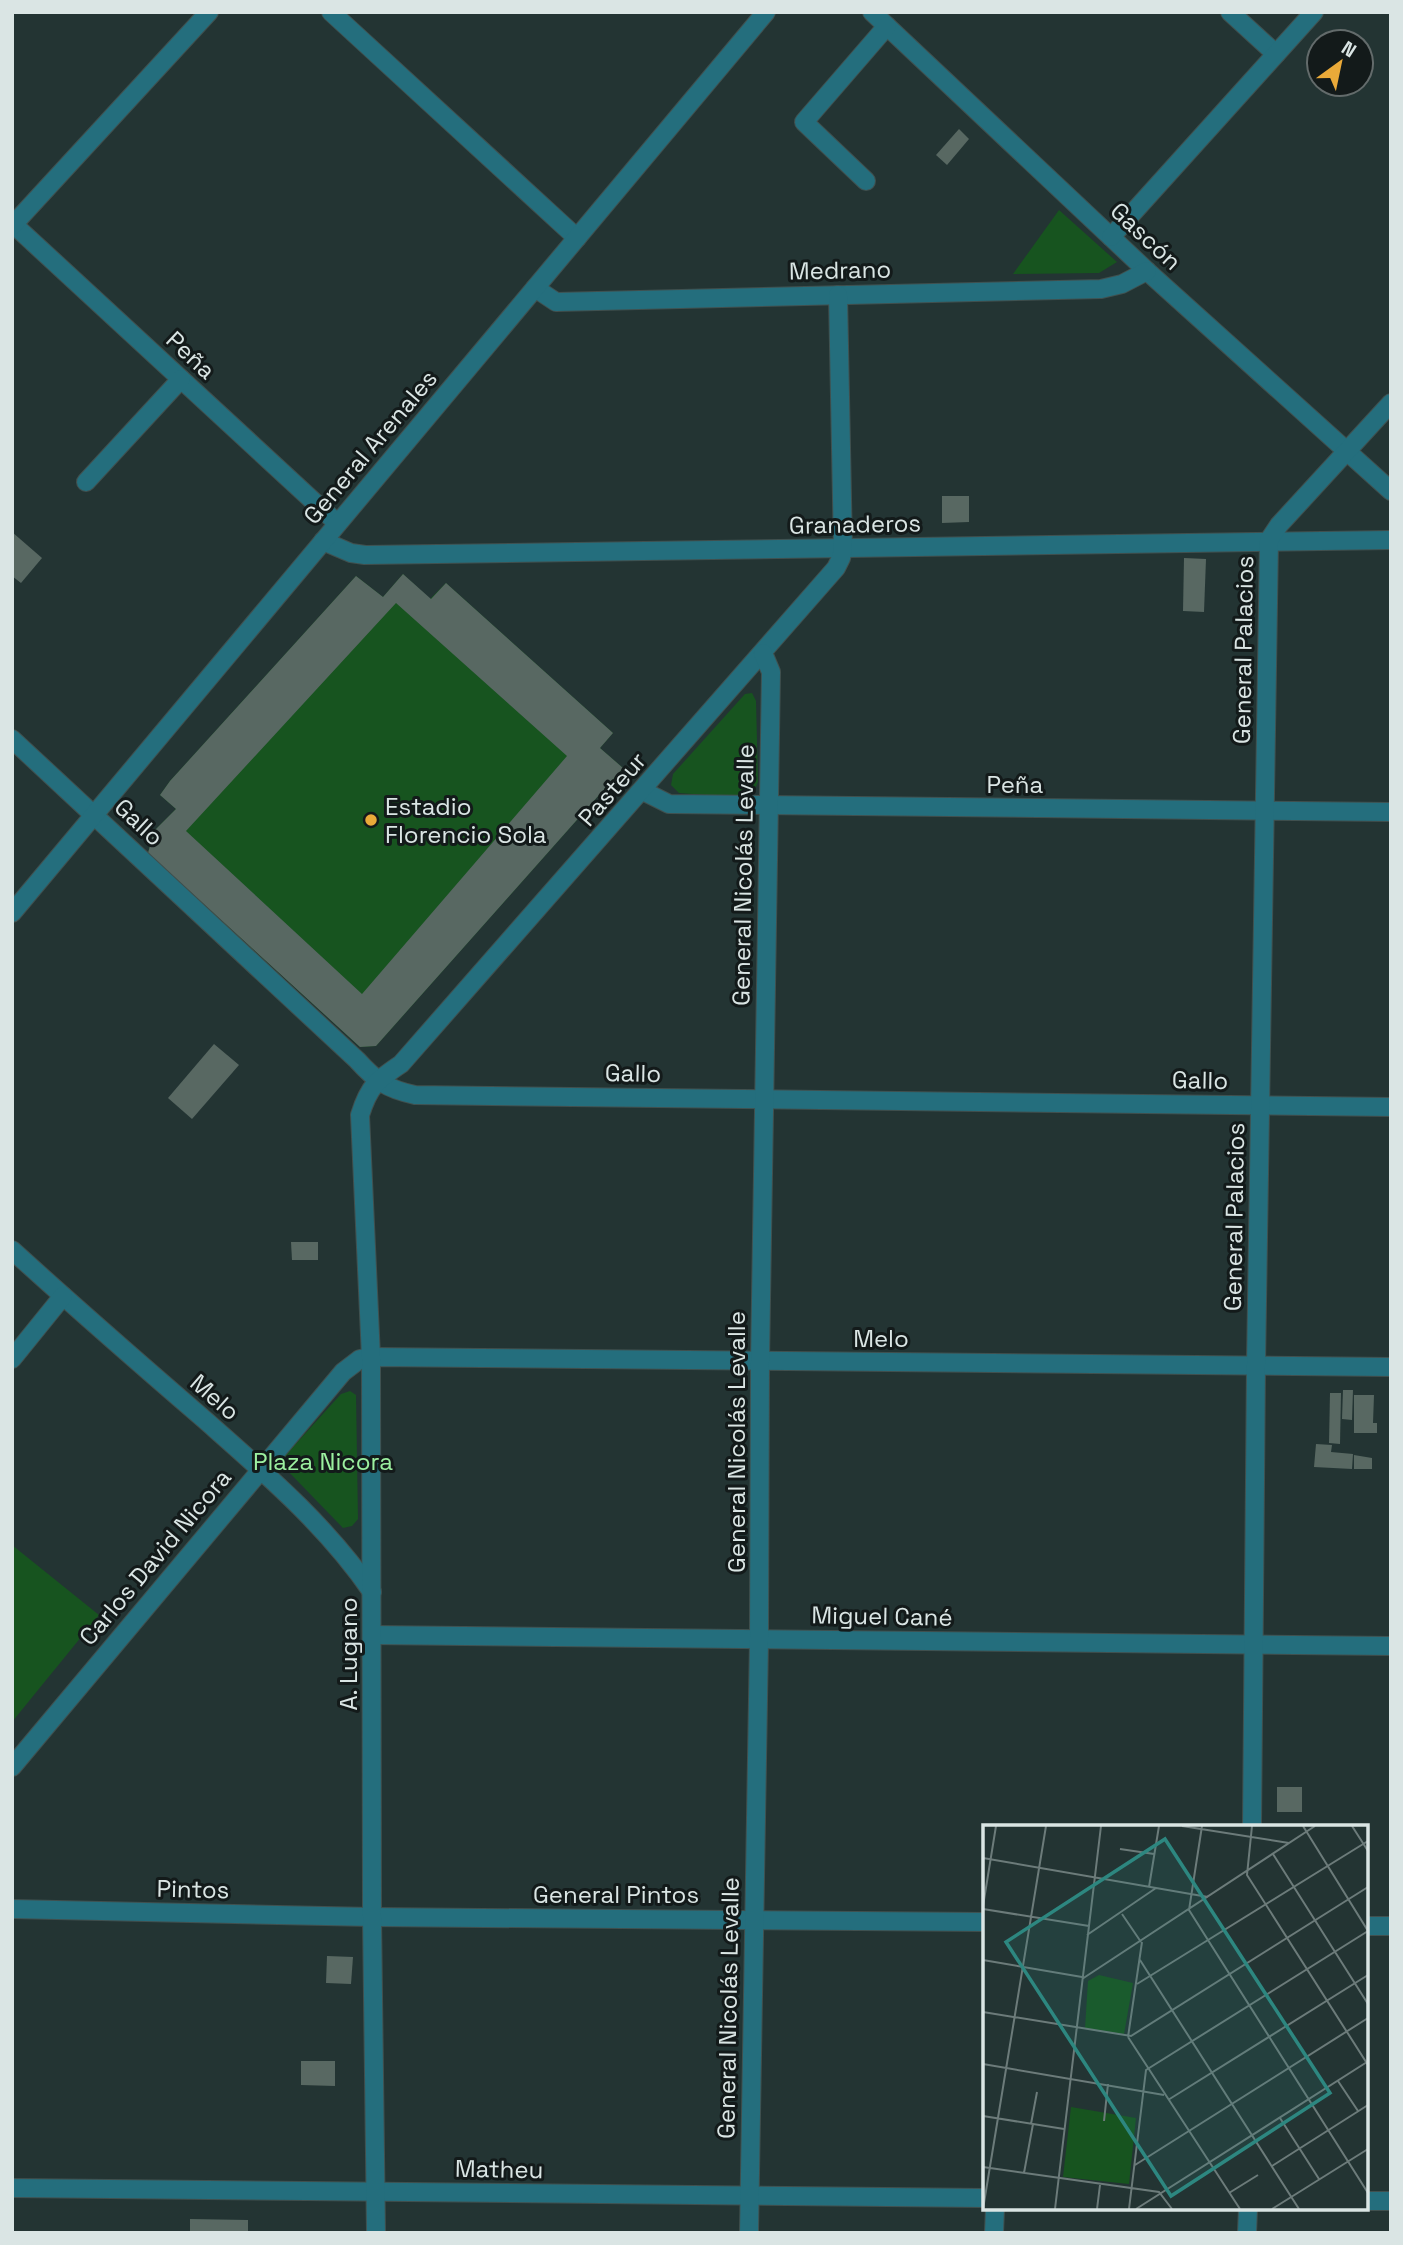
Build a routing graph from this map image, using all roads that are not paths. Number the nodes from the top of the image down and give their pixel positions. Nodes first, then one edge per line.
1 (209, 12) edge
2 (331, 12) edge
3 (766, 12) edge
4 (872, 12) edge
5 (1230, 12) edge
6 (1314, 12) edge
7 (887, 26) junction
8 (1276, 54) junction
9 (866, 181) dead end
10 (13, 225) edge
11 (1111, 237) junction
12 (577, 238) junction
13 (1147, 271) junction
14 (535, 288) junction
15 (838, 295) junction
16 (181, 379) junction
17 (1391, 403) edge
18 (1348, 452) junction
19 (86, 482) dead end
20 (1391, 491) edge
21 (337, 523) junction
22 (1269, 540) junction
23 (1391, 540) edge
24 (323, 541) junction
25 (842, 549) junction
26 (763, 653) junction
27 (12, 738) edge
28 (643, 791) junction
29 (769, 807) junction
30 (1265, 810) junction
31 (1391, 812) edge
32 (94, 814) junction
33 (12, 913) edge
34 (376, 1081) junction
35 (764, 1099) junction
36 (1260, 1105) junction
37 (1391, 1107) edge
38 (12, 1250) edge
39 (63, 1296) junction
40 (371, 1357) junction
41 (12, 1359) edge
42 (760, 1362) junction
43 (1256, 1365) junction
44 (1391, 1367) edge
45 (260, 1469) junction
46 (373, 1592) junction
47 (372, 1635) junction
48 (760, 1640) junction
49 (1255, 1645) junction
50 (1391, 1646) edge
51 (12, 1767) edge
52 (1252, 1825) edge
53 (12, 1909) edge
54 (372, 1917) junction
55 (755, 1920) junction
56 (983, 1922) edge
57 (1368, 1926) edge
58 (1391, 1926) edge
59 (12, 2188) edge
60 (375, 2192) junction
61 (749, 2196) junction
62 (983, 2198) edge
63 (1368, 2201) edge
64 (1391, 2201) edge
65 (995, 2210) edge
66 (1248, 2210) edge
67 (376, 2233) edge
68 (749, 2233) edge
69 (994, 2233) edge
70 (1247, 2233) edge

1 - 10 street
2 - 12 street
3 - 12 street, General Arenales
4 - 7 street, Gascón
5 - 8 street
6 - 8 street
7 - 9 street
7 - 11 street, Gascón
8 - 11 street
10 - 16 street, Peña
11 - 13 street, Gascón
12 - 14 street, General Arenales
13 - 15 street, Medrano
13 - 18 street, Gascón
14 - 15 street, Medrano
14 - 21 street, General Arenales
15 - 25 street
16 - 19 street
16 - 21 street, Peña
17 - 18 street, General Palacios
18 - 20 street, Gascón
18 - 22 street, General Palacios
21 - 24 street, General Arenales
22 - 23 street, Granaderos
22 - 25 street, Granaderos
22 - 30 street, General Palacios
24 - 25 street, Granaderos
24 - 32 street, General Arenales
25 - 26 street, Pasteur
26 - 28 street, Pasteur
26 - 29 street, General Nicolás Levalle
27 - 32 street, Gallo
28 - 29 street, Peña
28 - 34 street, Pasteur
29 - 30 street, Peña
29 - 35 street, General Nicolás Levalle
30 - 31 street, Peña
30 - 36 street, General Palacios
32 - 33 street, General Arenales
32 - 34 street, Gallo
34 - 35 street, Gallo
34 - 40 street, A. Lugano
35 - 36 street, Gallo
35 - 42 street, General Nicolás Levalle
36 - 37 street, Gallo
36 - 43 street, General Palacios
38 - 39 street, Melo
39 - 41 street
39 - 45 street, Melo
40 - 42 street, Melo
40 - 45 street, Carlos David Nicora
40 - 46 street, A. Lugano
42 - 43 street, Melo
42 - 48 street, General Nicolás Levalle
43 - 44 street, Melo
43 - 49 street, General Palacios
45 - 46 street, Melo
45 - 51 street, Carlos David Nicora
46 - 47 street, A. Lugano
47 - 48 street, Miguel Cané
47 - 54 street, A. Lugano
48 - 49 street, Miguel Cané
48 - 55 street, General Nicolás Levalle
49 - 50 street, Miguel Cané
49 - 52 street, General Palacios
53 - 54 street, Pintos
54 - 55 street, General Pintos
54 - 60 street, A. Lugano
55 - 56 street, General Pintos
55 - 61 street, General Nicolás Levalle
57 - 58 street
59 - 60 street, Matheu
60 - 61 street, Matheu
60 - 67 street, A. Lugano
61 - 62 street, Matheu
61 - 68 street, General Nicolás Levalle
63 - 64 street
65 - 69 street
66 - 70 street

